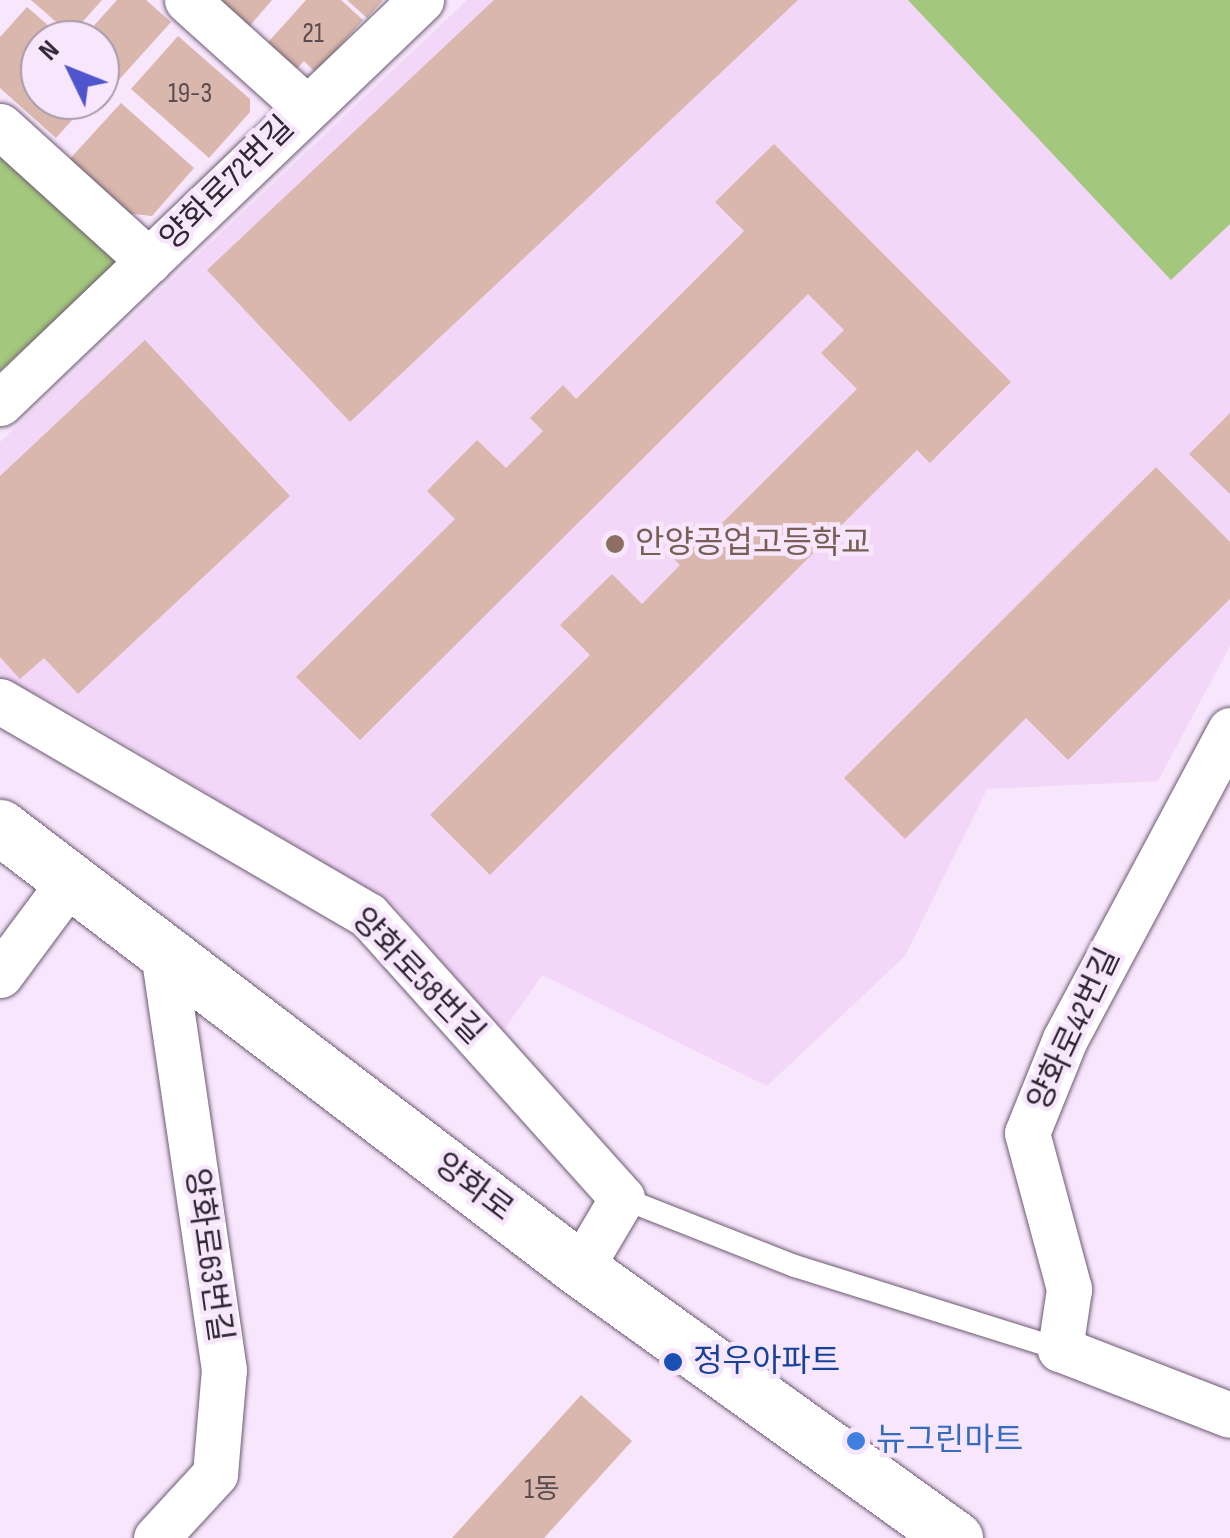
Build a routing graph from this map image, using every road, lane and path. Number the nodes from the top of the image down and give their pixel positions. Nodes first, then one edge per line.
1 (187, 0) edge
2 (420, 0) edge
3 (306, 107) junction
4 (0, 126) edge
5 (150, 261) junction
6 (0, 403) edge
7 (0, 702) edge
8 (1230, 730) edge
9 (0, 827) edge
10 (70, 882) junction
11 (162, 951) junction
12 (0, 975) edge
13 (622, 1198) junction
14 (580, 1269) junction
15 (1060, 1349) junction
16 (1230, 1414) edge
17 (156, 1538) edge
18 (955, 1538) edge

1 - 3 street, 양화로72번길
2 - 3 street, 양화로72번길
3 - 5 street, 양화로72번길
4 - 5 street, 양화로72번길
5 - 6 street, 양화로72번길
7 - 13 street, 양화로58번길
8 - 15 street, 양화로42번길
9 - 10 street, 양화로
10 - 11 street, 양화로
10 - 12 street
11 - 14 street, 양화로
11 - 17 street, 양화로63번길
13 - 14 street
13 - 15 lane
14 - 18 street, 양화로
15 - 16 street

